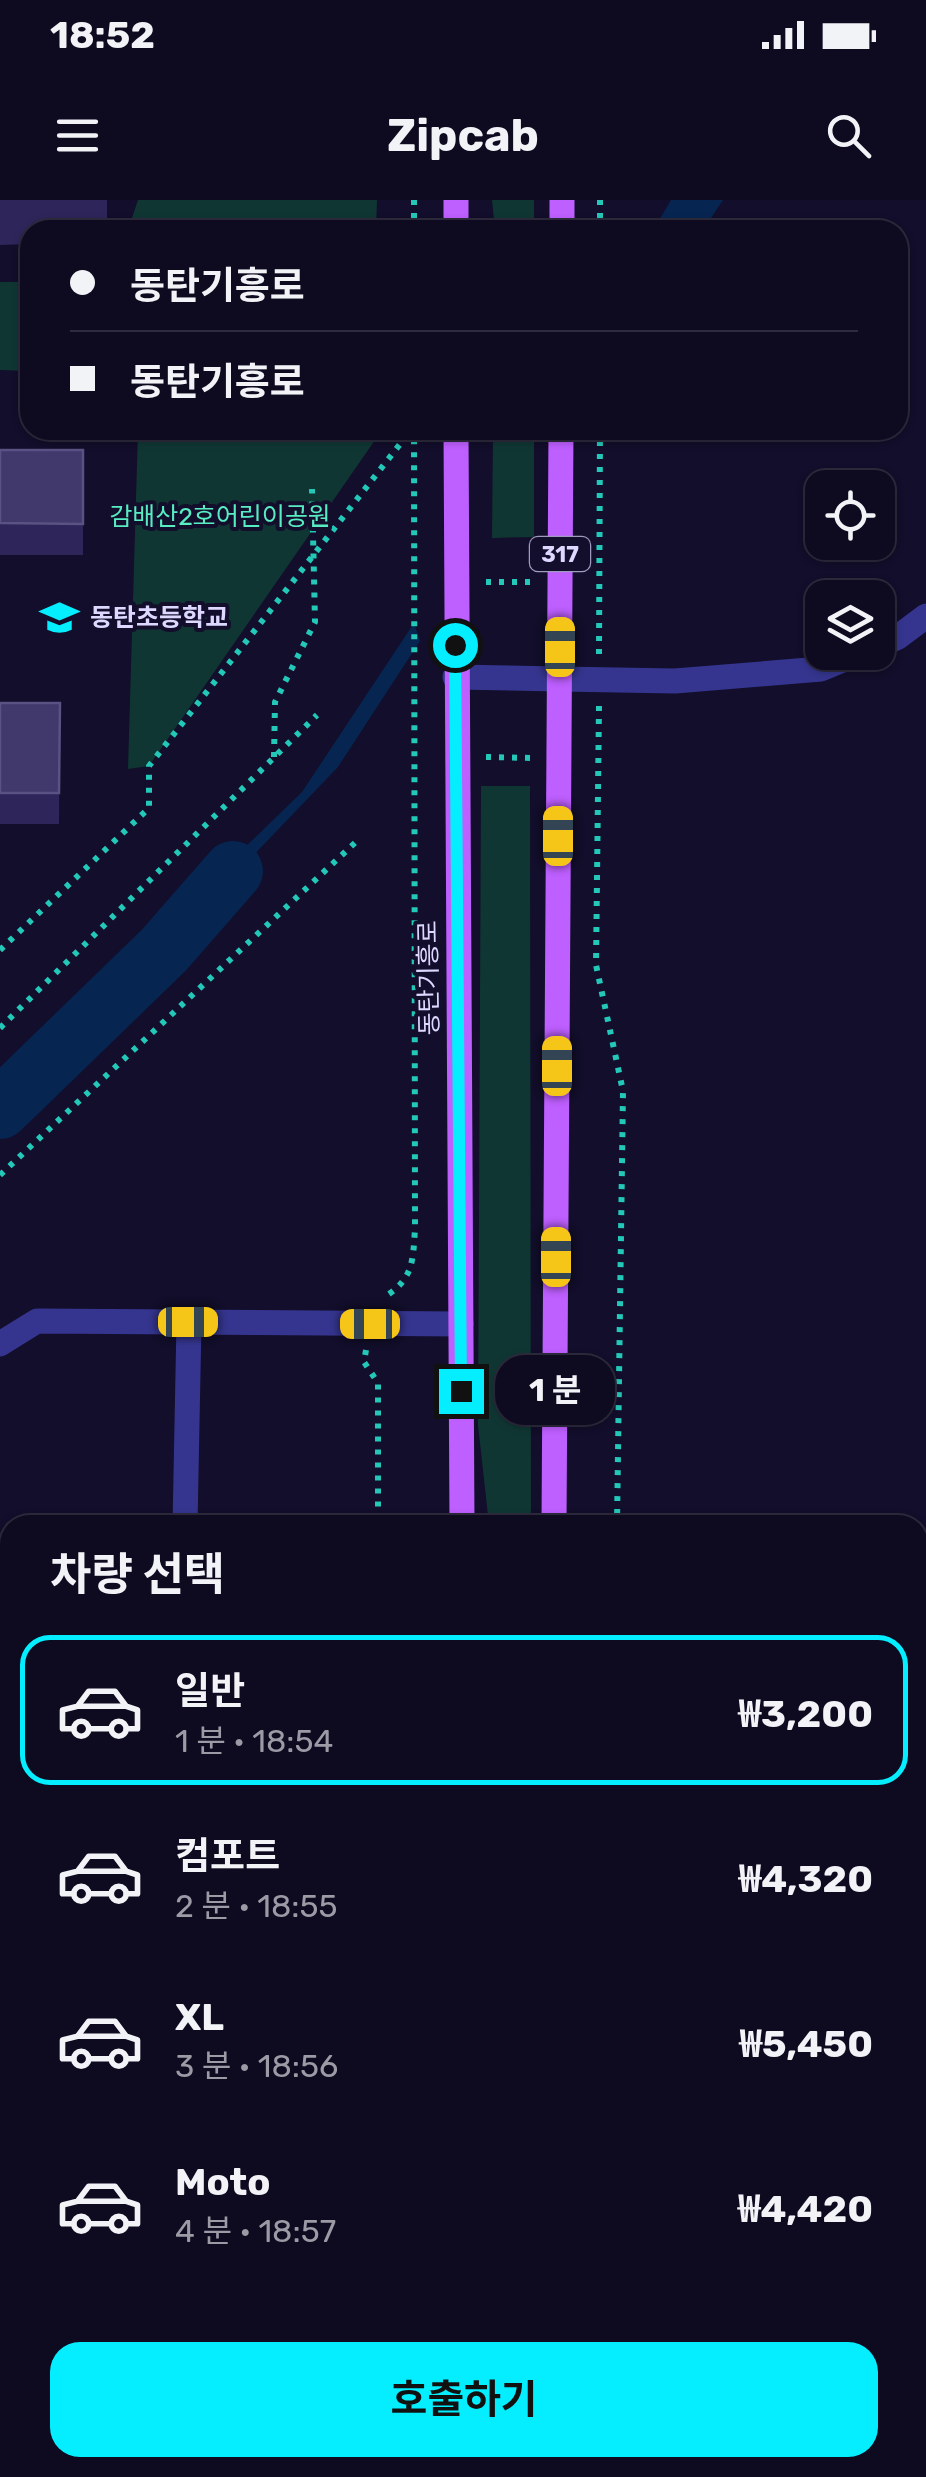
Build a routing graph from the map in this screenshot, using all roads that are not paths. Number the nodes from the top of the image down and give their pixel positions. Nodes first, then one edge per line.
1 (456, 440) edge
2 (561, 440) edge
3 (926, 616) edge
4 (895, 638) edge
5 (822, 670) edge
6 (455, 677) junction
7 (560, 679) junction
8 (188, 1322) junction
9 (461, 1324) junction
10 (0, 1344) edge
11 (185, 1515) edge
12 (462, 1515) edge
13 (554, 1515) edge

1 - 6 main road, 동탄기흥로
2 - 7 main road, 317
3 - 4 street
5 - 7 street
6 - 7 street
6 - 9 main road, 동탄기흥로
7 - 13 main road, 317
8 - 9 street
8 - 10 street
8 - 11 street
9 - 12 main road, 동탄기흥로

